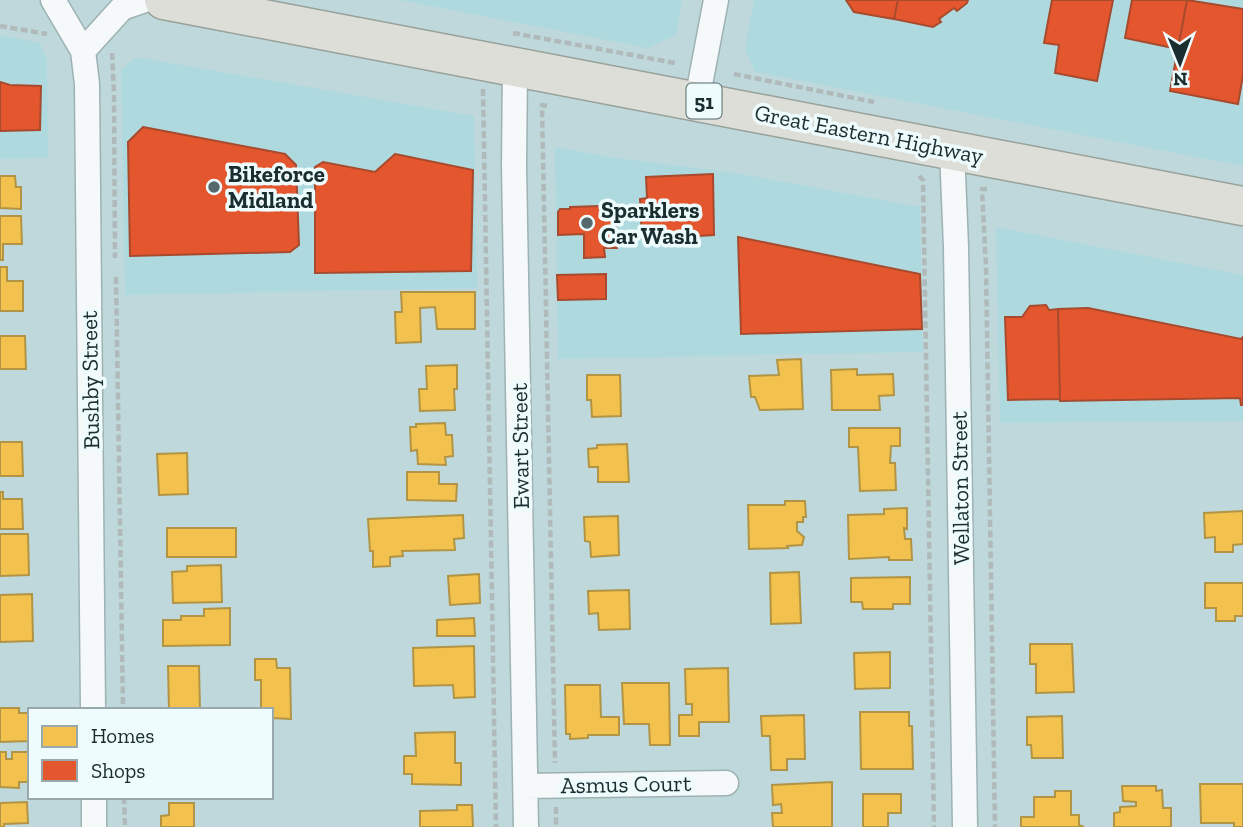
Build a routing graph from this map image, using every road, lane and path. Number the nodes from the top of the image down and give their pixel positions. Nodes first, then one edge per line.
1 (53, 0) edge
2 (145, 0) edge
3 (164, 0) edge
4 (716, 0) edge
5 (0, 26) edge
6 (499, 30) dead end
7 (79, 45) junction
8 (112, 47) dead end
9 (675, 63) dead end
10 (504, 78) junction
11 (697, 100) junction
12 (542, 105) dead end
13 (952, 150) junction
14 (916, 173) dead end
15 (982, 190) dead end
16 (1243, 206) edge
17 (115, 258) dead end
18 (116, 278) dead end
19 (93, 708) edge
20 (123, 708) edge
21 (555, 771) dead end
22 (726, 783) dead end
23 (526, 786) junction
24 (94, 799) edge
25 (124, 799) edge
26 (555, 799) dead end
27 (94, 827) edge
28 (125, 827) edge
29 (495, 827) edge
30 (526, 827) edge
31 (556, 827) edge
32 (934, 827) edge
33 (965, 827) edge
34 (995, 827) edge

1 - 7 street, Bushby Street
2 - 7 street
3 - 10 highway, Great Eastern Highway / 51
4 - 11 street
5 - 7 path
6 - 9 path
7 - 19 street, Bushby Street
8 - 17 path
10 - 11 highway, Great Eastern Highway / 51
10 - 23 street, Ewart Street
10 - 29 path
11 - 13 highway, Great Eastern Highway / 51
12 - 21 path
13 - 16 highway, Great Eastern Highway / 51
13 - 33 street, Wellaton Street
14 - 32 path
15 - 34 path
18 - 20 path
22 - 23 street, Asmus Court
23 - 30 street, Ewart Street
24 - 27 street
25 - 28 path
26 - 31 path

